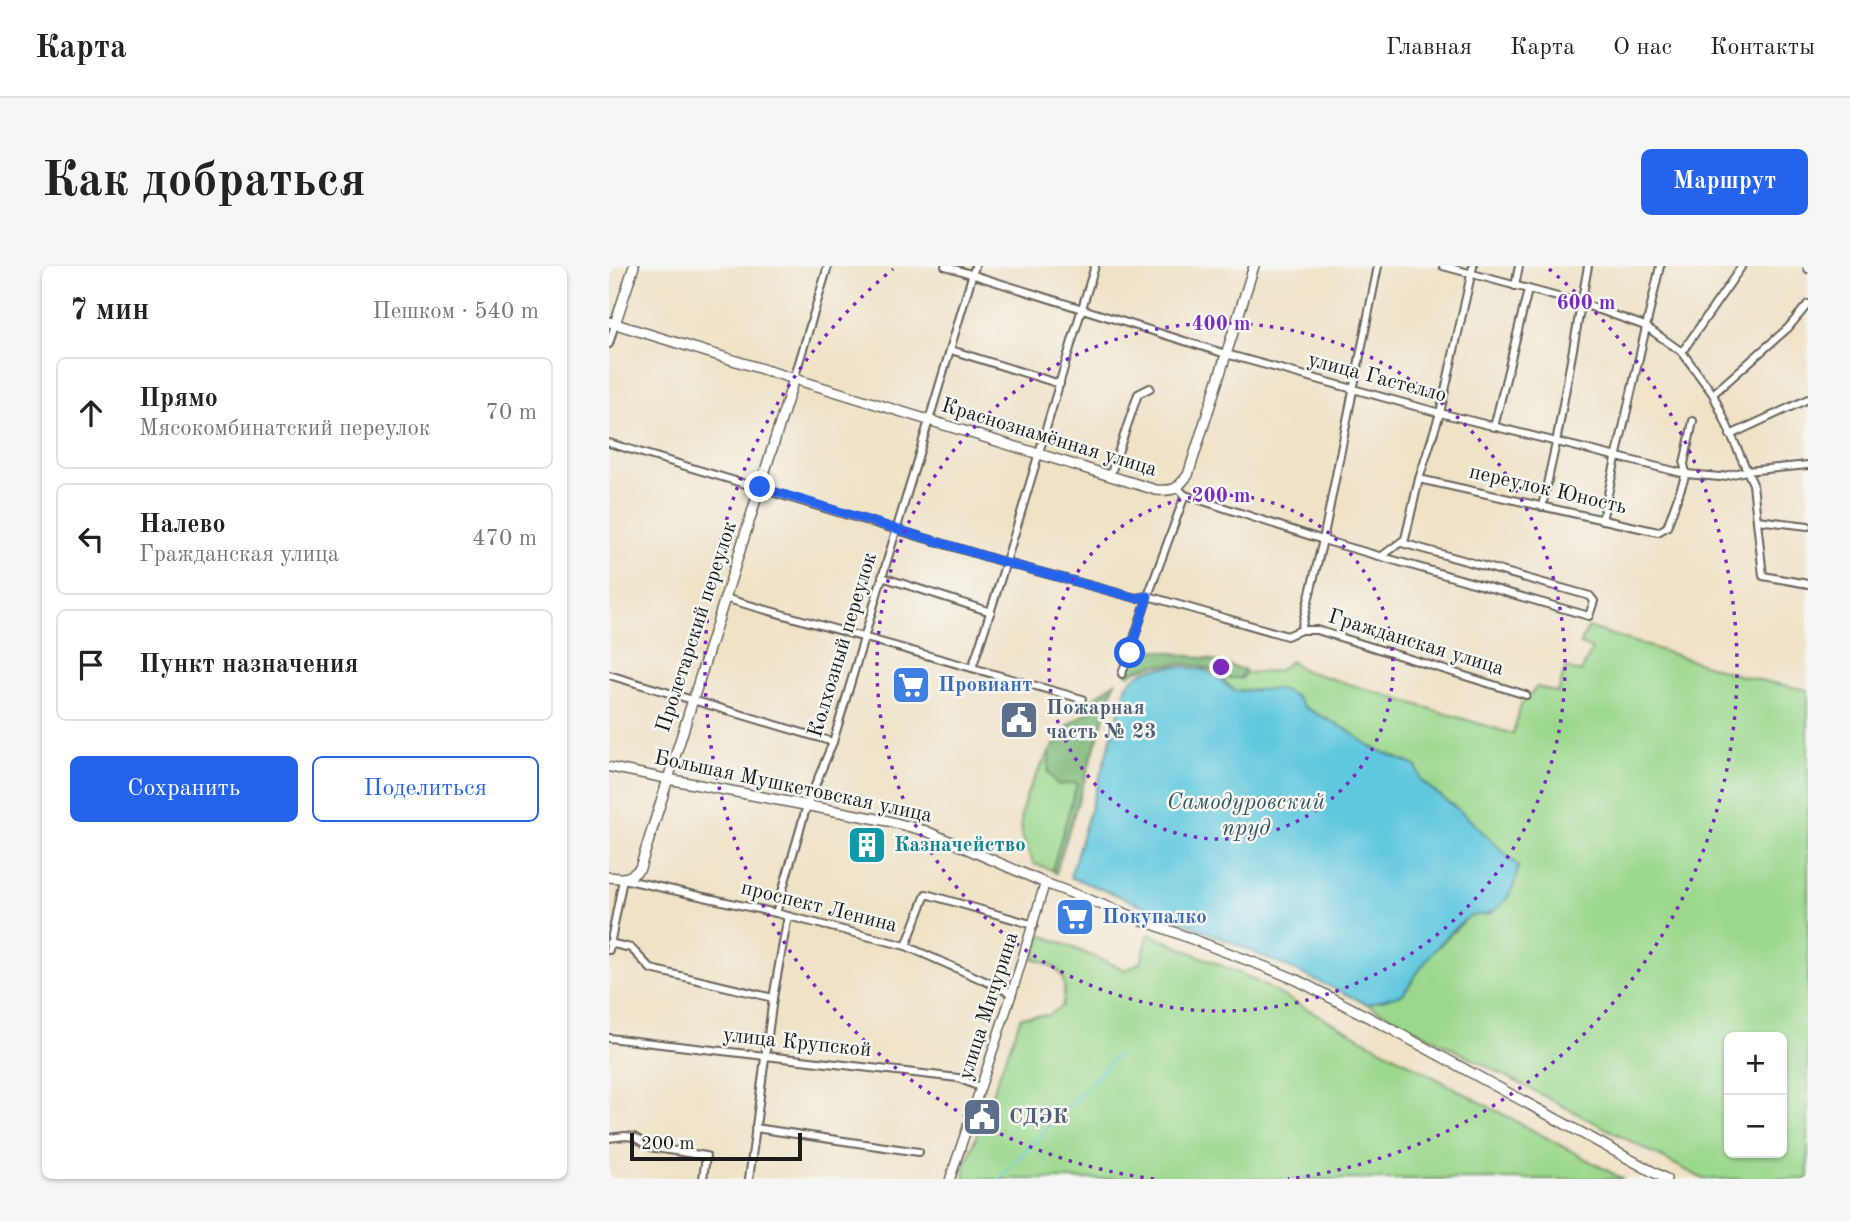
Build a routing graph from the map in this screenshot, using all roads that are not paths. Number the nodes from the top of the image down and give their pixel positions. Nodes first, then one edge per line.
1 (635, 266) edge
2 (828, 266) edge
3 (945, 266) edge
4 (975, 266) edge
5 (1095, 266) edge
6 (1254, 266) edge
7 (1378, 266) edge
8 (1443, 266) edge
9 (1519, 266) edge
10 (1588, 266) edge
11 (1660, 266) edge
12 (1742, 266) edge
13 (1472, 270) edge
14 (973, 274) junction
15 (1515, 286) junction
16 (1528, 290) junction
17 (1580, 303) junction
18 (1808, 304) edge
19 (1082, 308) junction
20 (612, 323) edge
21 (1645, 326) junction
22 (609, 344) edge
23 (951, 350) junction
24 (1682, 352) junction
25 (1226, 354) junction
26 (794, 379) junction
27 (1061, 384) junction
28 (1150, 388) dead end
29 (1354, 389) junction
30 (1713, 394) junction
31 (1808, 399) edge
32 (1440, 413) junction
33 (929, 420) junction
34 (1693, 421) dead end
35 (1495, 427) junction
36 (1730, 435) junction
37 (609, 443) edge
38 (1556, 443) junction
39 (1037, 454) junction
40 (1616, 458) junction
41 (1808, 465) edge
42 (1746, 471) junction
43 (1686, 474) junction
44 (1110, 476) junction
45 (1419, 479) junction
46 (760, 487) junction
47 (1178, 488) junction
48 (1185, 495) junction
49 (1542, 507) junction
50 (1602, 520) junction
51 (1757, 520) junction
52 (1808, 526) edge
53 (895, 529) junction
54 (1323, 540) junction
55 (1402, 542) junction
56 (1382, 556) junction
57 (1007, 563) junction
58 (882, 577) junction
59 (1808, 584) edge
60 (1148, 596) junction
61 (724, 598) junction
62 (991, 612) junction
63 (1301, 630) junction
64 (865, 637) junction
65 (972, 668) junction
66 (1122, 674) dead end
67 (609, 675) edge
68 (1526, 695) dead end
69 (692, 699) junction
70 (1082, 699) dead end
71 (833, 742) junction
72 (609, 767) edge
73 (668, 779) junction
74 (807, 805) junction
75 (609, 877) edge
76 (623, 879) junction
77 (1045, 883) junction
78 (776, 913) junction
79 (788, 916) junction
80 (1034, 925) junction
81 (609, 946) edge
82 (906, 946) junction
83 (1012, 993) junction
84 (773, 998) junction
85 (609, 1038) edge
86 (765, 1058) junction
87 (980, 1087) junction
88 (755, 1128) junction
89 (609, 1138) edge
90 (919, 1152) dead end
91 (703, 1179) edge
92 (749, 1179) edge
93 (950, 1179) edge
94 (1666, 1179) edge

1 - 20 main road
2 - 26 street, Пролетарский переулок
3 - 14 street, улица Гастелло
4 - 14 street, Колхозный переулок
5 - 19 street
6 - 25 main road
7 - 29 street
8 - 13 street
9 - 15 street
10 - 17 street
11 - 21 street
12 - 24 street
13 - 15 street
13 - 32 street
14 - 19 street, улица Гастелло
14 - 23 street, Колхозный переулок
15 - 16 street
16 - 17 street
16 - 35 street
17 - 21 street
17 - 38 street
18 - 30 street
19 - 25 street, улица Гастелло
19 - 27 street
20 - 22 street
20 - 26 main road, Краснознамённая улица
21 - 24 street
21 - 40 street
23 - 27 street
23 - 33 street, Колхозный переулок
24 - 30 street
25 - 29 street, улица Гастелло
25 - 47 main road
26 - 33 main road, Краснознамённая улица
26 - 46 main road, Пролетарский переулок
27 - 39 street
28 - 44 street
29 - 32 street, улица Гастелло
29 - 54 street
30 - 36 street
31 - 36 street
32 - 35 street, улица Гастелло
32 - 45 street
33 - 39 main road, Краснознамённая улица
33 - 53 street, Колхозный переулок
34 - 43 street
35 - 38 street, улица Гастелло
36 - 42 street
37 - 46 street, Гражданская улица
38 - 40 street, улица Гастелло
38 - 49 street
39 - 44 main road, Краснознамённая улица
39 - 57 street
40 - 43 street, улица Гастелло
40 - 50 street
41 - 42 street, улица Гастелло
42 - 43 street, улица Гастелло
42 - 51 street
43 - 50 street, переулок Юность
44 - 47 main road, Краснознамённая улица
45 - 49 street, переулок Юность
45 - 55 street
46 - 53 street, Гражданская улица
46 - 61 main road, Пролетарский переулок
47 - 48 street, Краснознамённая улица
48 - 54 street, Краснознамённая улица
48 - 60 street
49 - 50 street, переулок Юность
51 - 52 street
51 - 59 street
53 - 57 street, Гражданская улица
53 - 58 street, Колхозный переулок
54 - 56 street, Краснознамённая улица
54 - 63 street
55 - 56 street
55 - 56 street, Краснознамённая улица
57 - 60 street, Гражданская улица
57 - 62 street
58 - 62 street
58 - 64 street, Колхозный переулок
60 - 63 street, Гражданская улица
60 - 66 street
61 - 64 street
61 - 69 main road, Пролетарский переулок
62 - 65 street
63 - 68 street, Гражданская улица
64 - 65 street
64 - 71 street, Колхозный переулок
65 - 70 street
67 - 69 street
69 - 71 street
69 - 73 main road, Пролетарский переулок
71 - 74 street, Колхозный переулок
72 - 73 street, Большая Мушкетовская улица
73 - 74 main road, Большая Мушкетовская улица
73 - 76 main road, Пролетарский переулок
74 - 77 main road, Большая Мушкетовская улица
74 - 78 street, Колхозный переулок
75 - 76 main road, проспект Ленина
76 - 78 street, проспект Ленина
76 - 81 street
77 - 80 street, улица Мичурина
77 - 94 main road, Большая Мушкетовская улица
78 - 79 street, проспект Ленина
79 - 82 street, проспект Ленина
79 - 84 street
80 - 82 street
80 - 83 street, улица Мичурина
81 - 84 street
82 - 83 street, проспект Ленина
83 - 87 street, улица Мичурина
84 - 86 street
85 - 86 street, улица Крупской
86 - 87 street, улица Крупской
86 - 88 street
87 - 93 street, улица Мичурина
88 - 90 street
88 - 92 street
89 - 91 street

